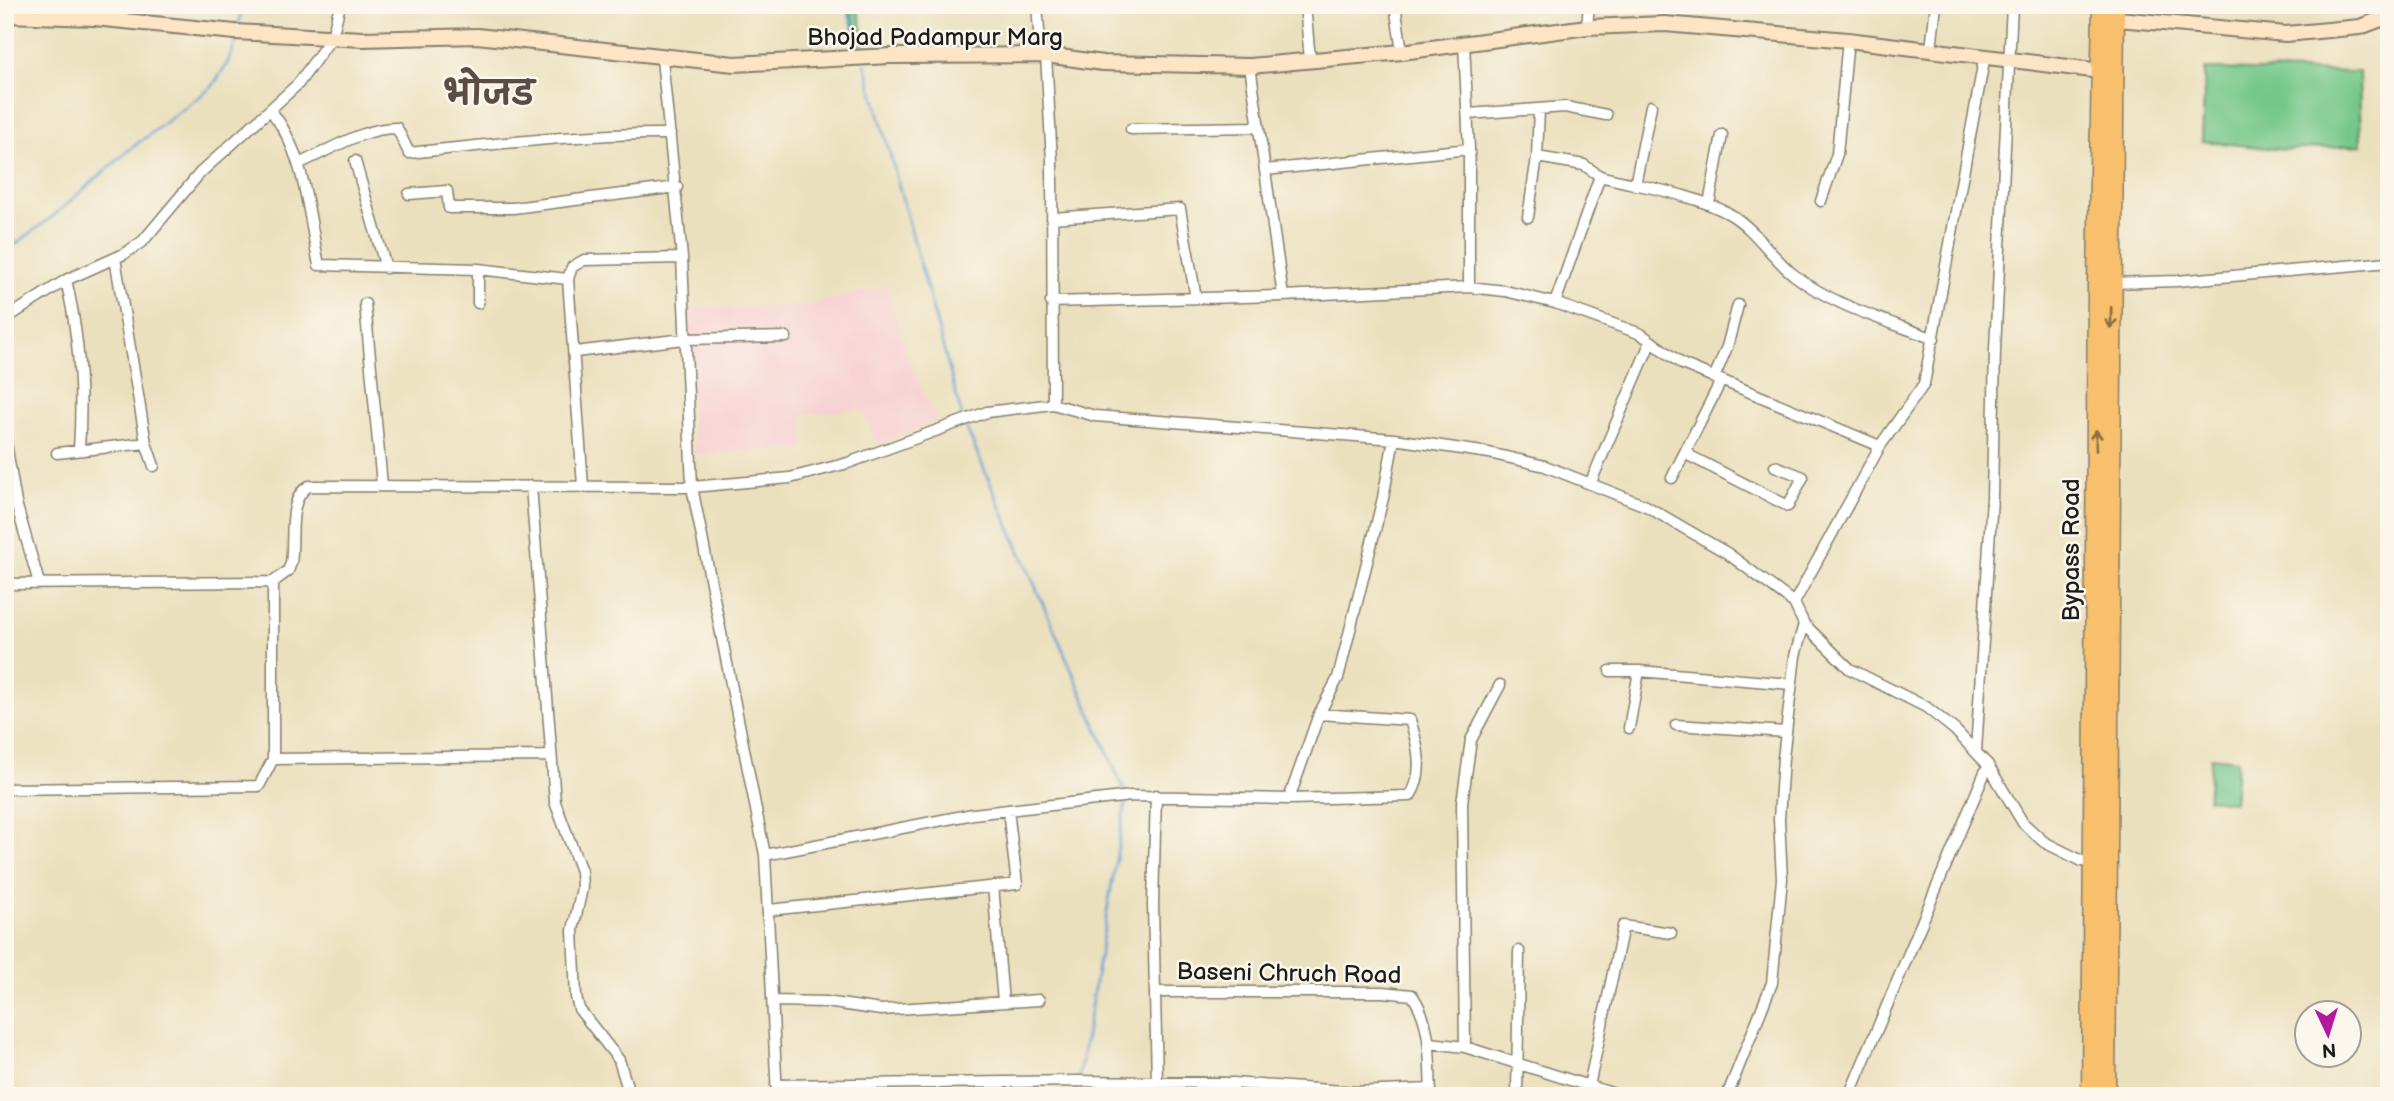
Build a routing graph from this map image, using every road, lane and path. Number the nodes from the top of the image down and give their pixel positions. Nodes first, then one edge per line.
1 (340, 5) edge
2 (1037, 5) edge
3 (1305, 5) edge
4 (1395, 5) edge
5 (1589, 5) edge
6 (1936, 5) edge
7 (2012, 5) edge
8 (2108, 12) edge
9 (5, 15) edge
10 (2389, 16) edge
11 (1587, 27) junction
12 (332, 37) junction
13 (1849, 40) junction
14 (1464, 42) junction
15 (1931, 49) junction
16 (1402, 52) junction
17 (1046, 55) junction
18 (1985, 55) junction
19 (2009, 58) junction
20 (662, 59) junction
21 (1310, 60) junction
22 (1250, 66) junction
23 (2107, 72) junction
24 (1651, 106) dead end
25 (1539, 108) junction
26 (270, 110) junction
27 (1468, 114) junction
28 (1606, 115) dead end
29 (1258, 127) junction
30 (1131, 129) dead end
31 (670, 134) junction
32 (1722, 135) dead end
33 (1469, 149) junction
34 (1537, 158) junction
35 (355, 161) dead end
36 (298, 164) junction
37 (1265, 170) junction
38 (1600, 176) junction
39 (1635, 185) junction
40 (677, 187) junction
41 (409, 194) dead end
42 (1821, 201) dead end
43 (1709, 204) junction
44 (1528, 217) dead end
45 (1052, 218) junction
46 (116, 258) junction
47 (682, 258) junction
48 (2389, 262) edge
49 (386, 268) junction
50 (478, 269) junction
51 (66, 279) junction
52 (568, 279) junction
53 (2104, 283) junction
54 (1469, 287) junction
55 (1283, 296) junction
56 (1196, 298) junction
57 (1051, 302) junction
58 (478, 303) dead end
59 (1555, 303) junction
60 (365, 304) dead end
61 (1738, 305) dead end
62 (5, 319) edge
63 (786, 337) dead end
64 (1934, 339) junction
65 (684, 340) junction
66 (1651, 341) junction
67 (575, 352) junction
68 (1718, 379) junction
69 (1054, 404) junction
70 (5, 437) edge
71 (1394, 439) junction
72 (146, 443) junction
73 (1880, 446) junction
74 (1687, 448) junction
75 (79, 449) junction
76 (57, 453) dead end
77 (154, 466) dead end
78 (1775, 466) dead end
79 (1672, 478) dead end
80 (1591, 482) junction
81 (382, 485) junction
82 (531, 486) junction
83 (583, 486) junction
84 (692, 487) junction
85 (273, 582) junction
86 (40, 583) junction
87 (5, 584) edge
88 (1794, 603) junction
89 (1804, 624) junction
90 (1610, 671) dead end
91 (1639, 671) junction
92 (1791, 684) junction
93 (1500, 685) dead end
94 (1319, 714) junction
95 (1675, 725) dead end
96 (1629, 728) dead end
97 (1786, 732) junction
98 (1976, 751) junction
99 (550, 756) junction
100 (273, 759) junction
101 (1988, 765) junction
102 (5, 789) edge
103 (1156, 795) junction
104 (1289, 799) junction
105 (1009, 810) junction
106 (765, 855) junction
107 (2100, 863) junction
108 (993, 886) junction
109 (769, 910) junction
110 (1671, 933) dead end
111 (1520, 951) dead end
112 (1155, 992) junction
113 (1039, 1000) dead end
114 (773, 1001) junction
115 (1003, 1002) junction
116 (1430, 1043) junction
117 (1465, 1047) junction
118 (1517, 1063) junction
119 (987, 1082) junction
120 (1157, 1083) junction
121 (1233, 1083) junction
122 (1589, 1086) junction
123 (776, 1090) edge
124 (1431, 1092) edge
125 (630, 1096) edge
126 (986, 1096) edge
127 (1233, 1096) edge
128 (1517, 1096) edge
129 (1621, 1096) edge
130 (1727, 1096) edge
131 (1849, 1096) edge
132 (2091, 1096) edge
133 (2106, 1096) edge

1 - 12 street
2 - 17 street
3 - 21 street
4 - 16 street
5 - 11 street
6 - 15 street
7 - 19 street
8 - 10 street
8 - 23 highway, Bypass Road
9 - 12 street, Bhojad Padampur Marg
11 - 13 street, Bhojad Padampur Marg
11 - 14 street, Bhojad Padampur Marg
12 - 20 street, Bhojad Padampur Marg
12 - 26 street
13 - 15 street, Bhojad Padampur Marg
13 - 42 street
14 - 16 street, Bhojad Padampur Marg
14 - 27 street
15 - 18 street, Bhojad Padampur Marg
16 - 21 street, Bhojad Padampur Marg
17 - 20 street, Bhojad Padampur Marg
17 - 22 street, Bhojad Padampur Marg
17 - 45 street
18 - 19 street, Bhojad Padampur Marg
18 - 64 street
19 - 23 street, Bhojad Padampur Marg
19 - 98 street
20 - 31 street
21 - 22 street, Bhojad Padampur Marg
22 - 29 street
23 - 53 highway, Bypass Road
24 - 39 street
25 - 27 street
25 - 28 street
25 - 34 street
26 - 36 street
26 - 46 street
27 - 33 street
29 - 30 street
29 - 37 street
31 - 36 street
31 - 40 street
32 - 43 street
33 - 37 street
33 - 54 street
34 - 38 street
34 - 44 street
35 - 49 street
36 - 49 street
37 - 55 street
38 - 39 street
38 - 59 street
39 - 43 street
40 - 41 street
40 - 47 street
43 - 64 street
45 - 56 street
45 - 57 street
46 - 51 street
46 - 72 street
47 - 52 street
47 - 65 street
48 - 53 street
49 - 50 street
50 - 52 street
50 - 58 street
51 - 62 street
51 - 75 street
52 - 67 street
53 - 107 highway, Bypass Road
54 - 55 street
54 - 59 street
55 - 56 street
56 - 57 street
57 - 69 street
59 - 66 street
60 - 81 street
61 - 68 street
63 - 65 street
64 - 73 street
65 - 67 street
65 - 84 street
66 - 68 street
66 - 80 street
67 - 83 street
68 - 73 street
68 - 74 street
69 - 71 street
69 - 84 street
70 - 86 street
71 - 80 street
71 - 94 street
72 - 75 street
72 - 77 street
73 - 88 street
74 - 78 street
74 - 79 street
75 - 76 street
80 - 88 street
81 - 82 street
81 - 85 street
82 - 83 street
82 - 99 street
83 - 84 street
84 - 106 street
85 - 86 street
85 - 100 street
86 - 87 street
88 - 89 street
89 - 92 street
89 - 98 street
90 - 91 street
91 - 92 street
91 - 96 street
92 - 97 street
93 - 117 street
94 - 104 street
94 - 104 street
95 - 97 street
97 - 130 street
98 - 101 street
99 - 100 street
99 - 125 street
100 - 102 street
101 - 107 street
101 - 131 street
103 - 104 street
103 - 105 street
103 - 112 street, Baseni Chruch Road
105 - 106 street
105 - 108 street
106 - 109 street
107 - 132 highway, Bypass Road
107 - 133 highway, Bypass Road
108 - 109 street
108 - 115 street
109 - 114 street
110 - 122 street
111 - 118 street
112 - 116 street, Baseni Chruch Road
112 - 120 street, Baseni Chruch Road
113 - 115 street
114 - 115 street
114 - 123 street
116 - 117 street
116 - 124 street
117 - 118 street
118 - 122 street
118 - 128 street
119 - 120 street
119 - 123 street
119 - 126 street
120 - 121 street
121 - 124 street
121 - 127 street
122 - 129 street

